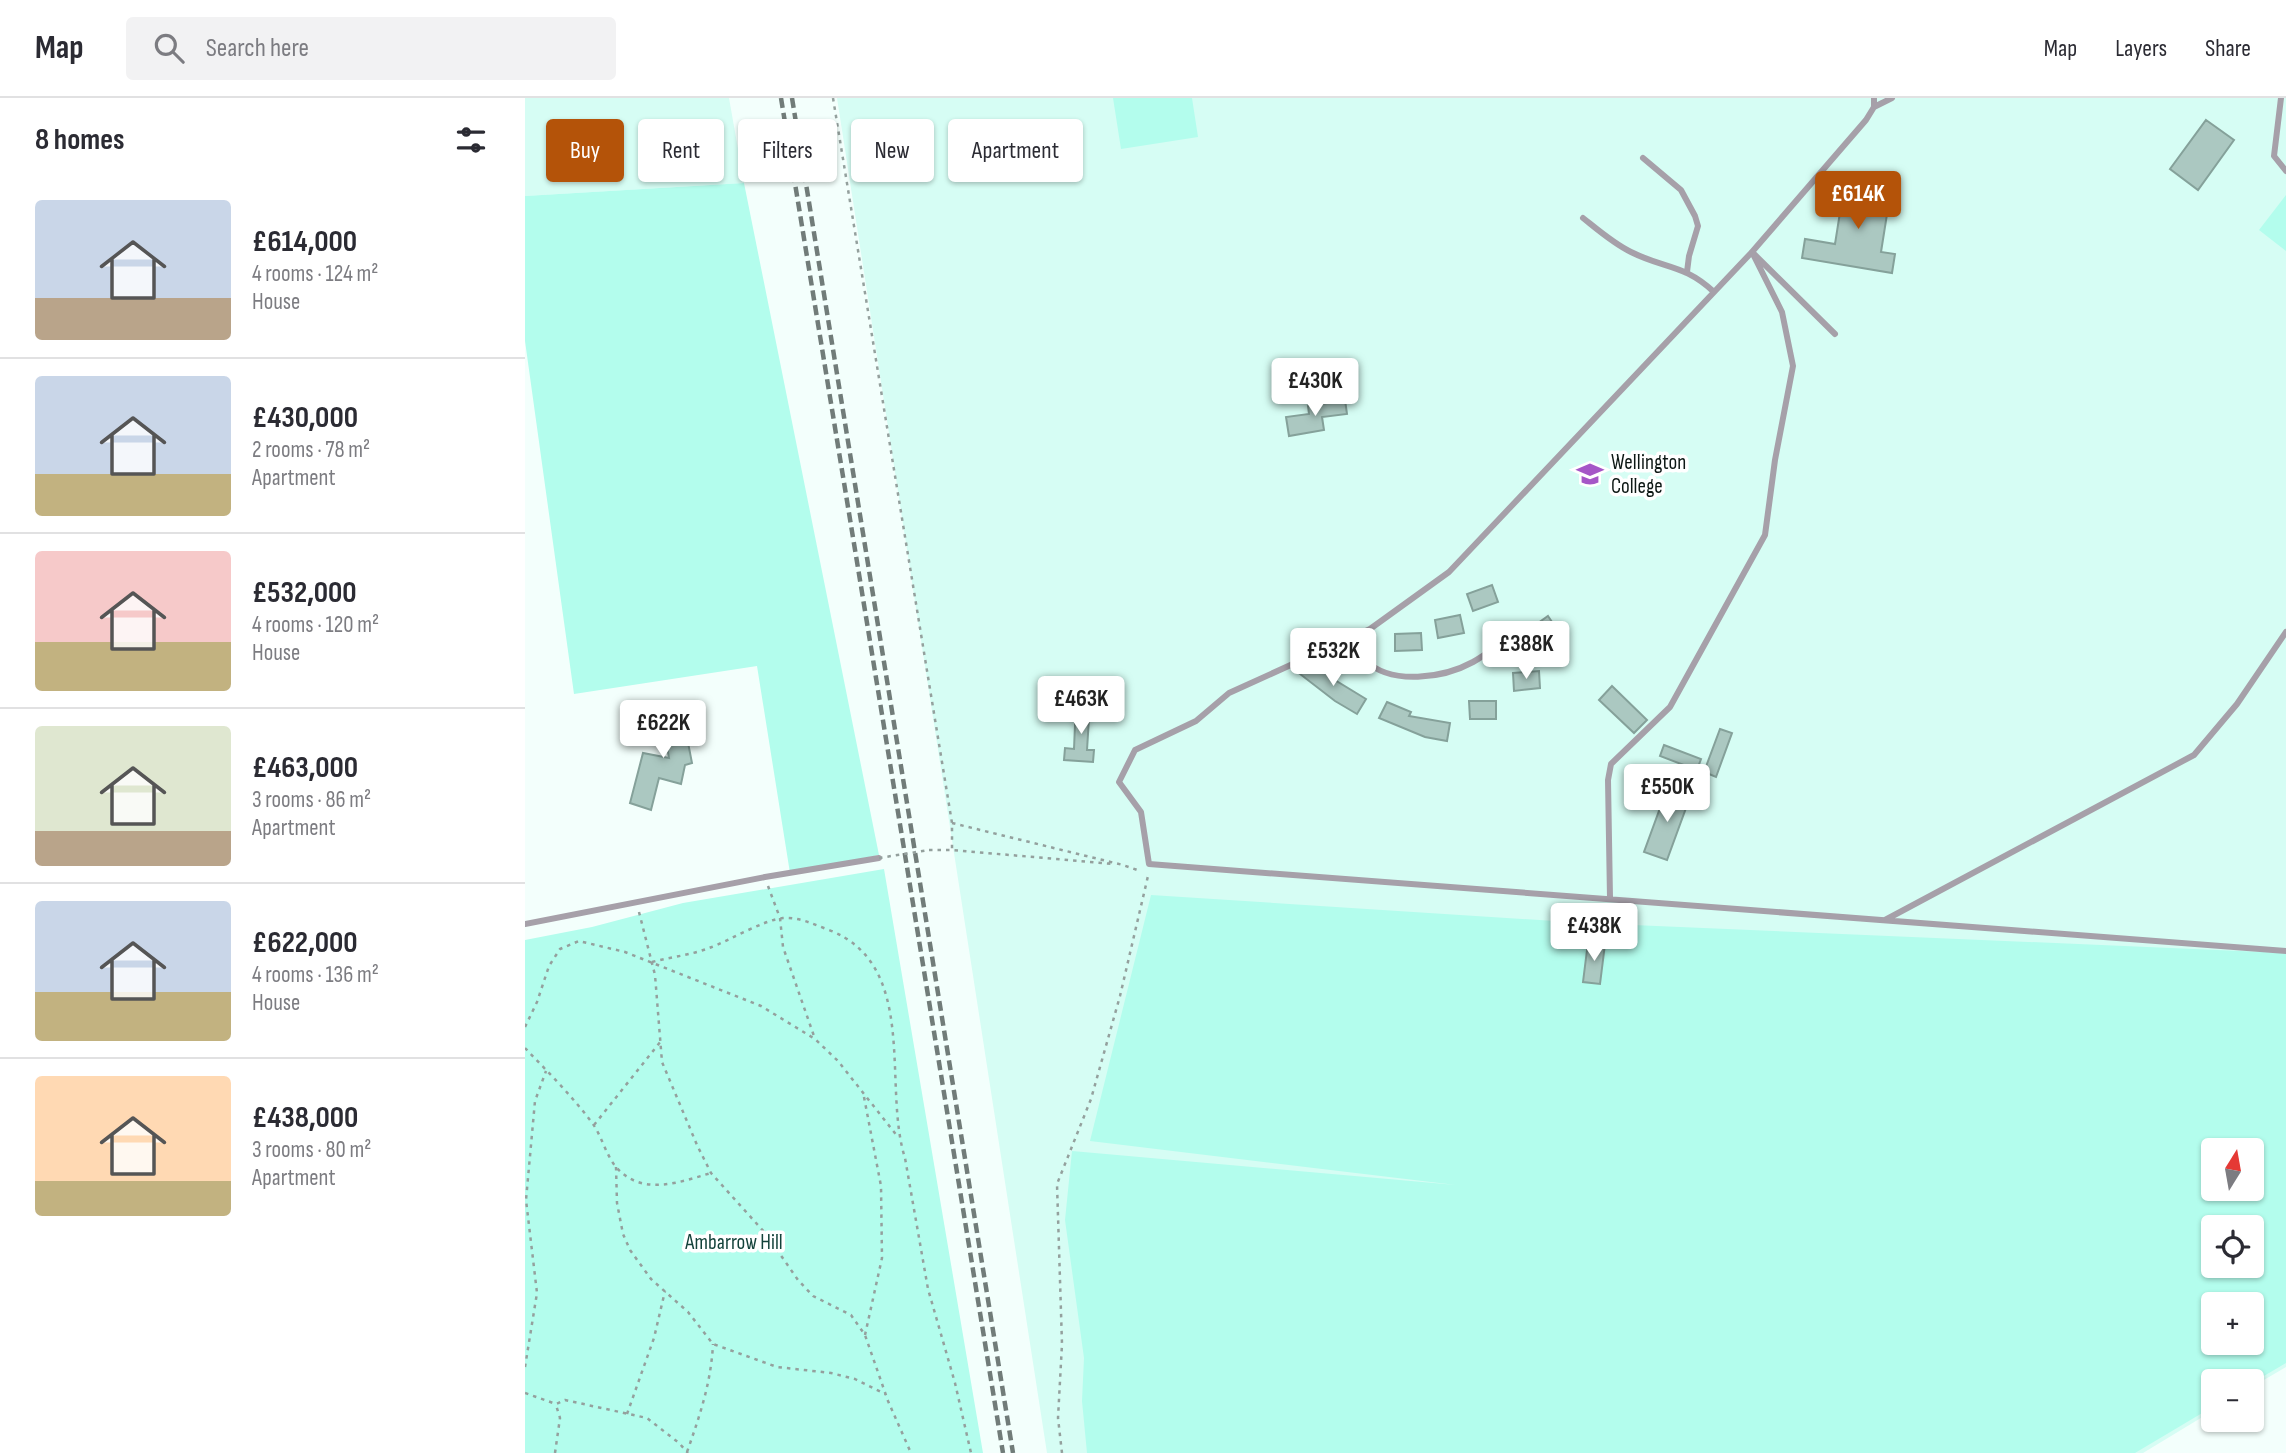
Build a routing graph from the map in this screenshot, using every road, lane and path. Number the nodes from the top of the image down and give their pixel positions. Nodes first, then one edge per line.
1 (833, 98) edge
2 (1874, 98) edge
3 (1892, 98) edge
4 (2281, 98) edge
5 (1874, 107) junction
6 (1643, 158) dead end
7 (2286, 171) edge
8 (1583, 218) dead end
9 (1752, 252) junction
10 (1687, 272) junction
11 (1714, 292) junction
12 (1835, 334) dead end
13 (2286, 632) edge
14 (1353, 636) junction
15 (1504, 641) dead end
16 (952, 823) junction
17 (952, 850) junction
18 (879, 858) joint
19 (1149, 864) junction
20 (1123, 865) junction
21 (765, 877) junction
22 (1610, 898) junction
23 (636, 902) junction
24 (780, 918) junction
25 (1884, 921) junction
26 (525, 924) edge
27 (2286, 951) edge
28 (652, 962) junction
29 (525, 1027) edge
30 (815, 1039) junction
31 (660, 1041) junction
32 (525, 1048) edge
33 (546, 1071) junction
34 (864, 1094) junction
35 (594, 1125) junction
36 (898, 1137) junction
37 (616, 1167) junction
38 (711, 1173) junction
39 (665, 1291) junction
40 (865, 1335) junction
41 (713, 1344) junction
42 (525, 1367) edge
43 (525, 1393) edge
44 (885, 1395) junction
45 (556, 1405) junction
46 (627, 1414) junction
47 (688, 1452) edge
48 (555, 1453) edge
49 (911, 1453) edge
50 (971, 1453) edge
51 (1062, 1453) edge

1 - 16 path
2 - 5 lane
3 - 5 lane
4 - 7 lane
5 - 9 lane
6 - 10 lane
8 - 10 lane
9 - 11 lane
9 - 12 lane
9 - 22 lane
10 - 11 lane
11 - 14 lane
13 - 25 lane
14 - 15 lane
14 - 19 lane
16 - 17 path
16 - 20 path
17 - 18 path, bridge
17 - 20 path
18 - 21 lane
19 - 20 path
19 - 22 lane
20 - 51 path
21 - 23 lane
21 - 24 path
22 - 25 lane
23 - 26 lane
23 - 28 path
24 - 28 path
24 - 30 path
24 - 36 path
25 - 27 lane
28 - 29 path
28 - 30 path
28 - 31 path
30 - 34 path
31 - 35 path
31 - 38 path
32 - 33 path
33 - 35 path
33 - 42 path
34 - 36 path
34 - 40 path
35 - 37 path
36 - 50 path
37 - 38 path
37 - 39 path
38 - 40 path
39 - 41 path
39 - 46 path
40 - 44 path
41 - 44 path
41 - 47 path
43 - 45 path
44 - 49 path
45 - 46 path
45 - 48 path
46 - 47 path

